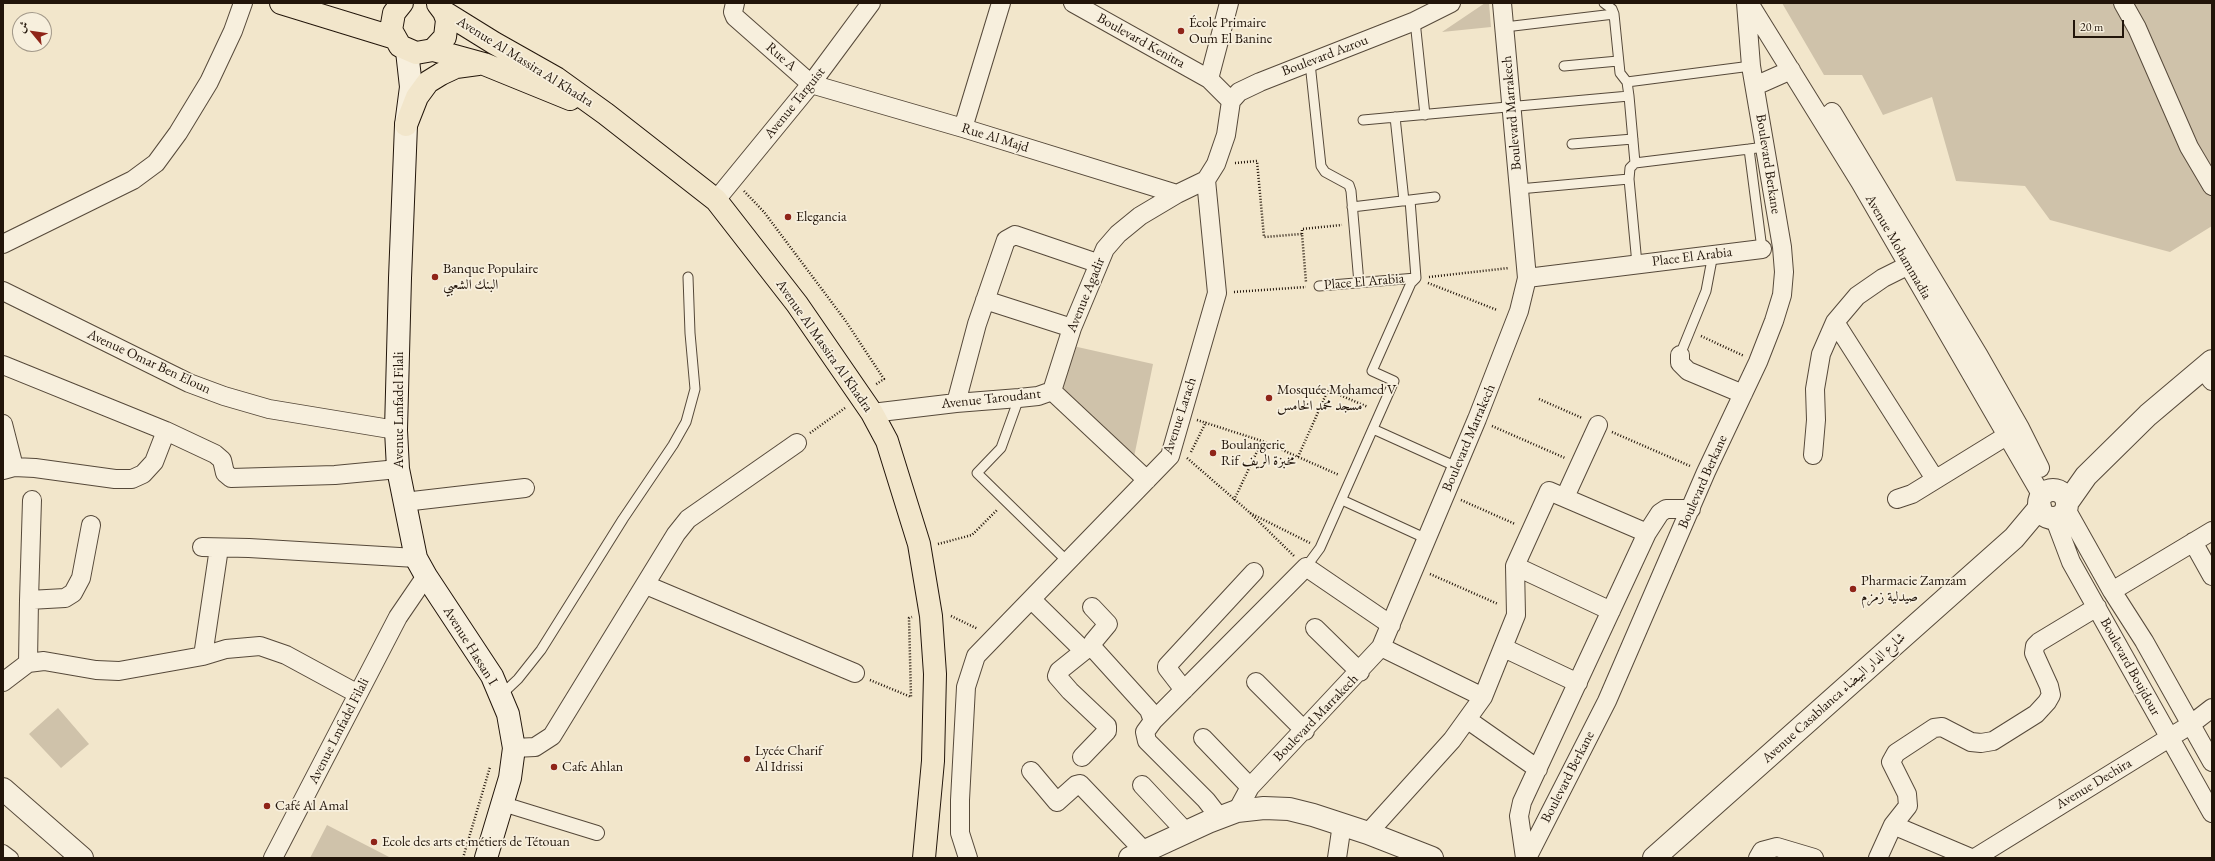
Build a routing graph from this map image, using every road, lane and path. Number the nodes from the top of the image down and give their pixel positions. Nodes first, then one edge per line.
1 (243, 3) edge
2 (281, 3) edge
3 (402, 3) edge
4 (735, 3) edge
5 (871, 3) edge
6 (1001, 3) edge
7 (1073, 3) edge
8 (1228, 3) edge
9 (1450, 3) edge
10 (1502, 3) edge
11 (1604, 3) edge
12 (1747, 3) edge
13 (1762, 3) edge
14 (2123, 3) edge
15 (444, 5) edge
16 (1614, 14) junction
17 (1415, 21) junction
18 (1505, 27) junction
19 (415, 48) junction
20 (1618, 61) junction
21 (1310, 63) junction
22 (478, 64) junction
23 (1564, 66) dead end
24 (1751, 66) junction
25 (1791, 70) junction
26 (1209, 79) junction
27 (1627, 82) junction
28 (811, 84) junction
29 (1755, 86) junction
30 (1629, 96) junction
31 (1231, 101) junction
32 (1510, 107) junction
33 (606, 114) junction
34 (1424, 115) junction
35 (1395, 117) junction
36 (1363, 120) dead end
37 (406, 125) junction
38 (963, 128) junction
39 (1633, 140) junction
40 (1572, 144) dead end
41 (1757, 148) junction
42 (1635, 163) junction
43 (1216, 164) junction
44 (733, 179) junction
45 (1629, 179) junction
46 (1206, 180) junction
47 (2212, 186) edge
48 (1519, 189) junction
49 (1177, 194) junction
50 (1435, 197) dead end
51 (716, 200) junction
52 (1407, 200) junction
53 (1352, 207) junction
54 (1354, 224) junction
55 (1302, 234) junction
56 (3, 244) edge
57 (1762, 249) joint
58 (1713, 254) junction
59 (1913, 260) junction
60 (1097, 263) junction
61 (1637, 264) junction
62 (1510, 268) dead end
63 (688, 277) dead end
64 (1416, 278) junction
65 (1527, 278) junction
66 (1359, 283) junction
67 (1319, 286) joint
68 (1307, 287) junction
69 (3, 291) edge
70 (1217, 293) junction
71 (986, 300) junction
72 (1496, 310) dead end
73 (1835, 322) junction
74 (1072, 328) junction
75 (1690, 331) junction
76 (1680, 355) joint
77 (1758, 362) junction
78 (3, 365) edge
79 (2209, 370) edge
80 (1052, 391) junction
81 (1743, 394) junction
82 (1019, 398) junction
83 (956, 403) junction
84 (867, 404) junction
85 (1380, 412) junction
86 (1183, 416) junction
87 (1477, 419) junction
88 (3, 424) edge
89 (1598, 426) dead end
90 (1373, 429) junction
91 (396, 430) junction
92 (166, 431) junction
93 (2013, 431) junction
94 (1262, 441) junction
95 (798, 443) joint
96 (1172, 448) junction
97 (1813, 455) dead end
98 (1298, 457) junction
99 (1580, 465) junction
100 (1457, 467) junction
101 (8, 469) edge
102 (398, 469) junction
103 (1935, 479) junction
104 (1147, 480) junction
105 (1350, 480) junction
106 (525, 488) dead end
107 (1446, 493) junction
108 (1565, 497) junction
109 (1897, 499) dead end
110 (32, 500) dead end
111 (1234, 500) junction
112 (1342, 500) junction
113 (404, 502) junction
114 (1006, 502) junction
115 (2054, 504) junction
116 (1691, 509) junction
117 (1248, 511) junction
118 (91, 525) dead end
119 (1531, 531) junction
120 (2212, 531) edge
121 (1647, 533) junction
122 (1427, 539) junction
123 (2194, 542) junction
124 (938, 544) dead end
125 (1320, 548) junction
126 (1068, 562) junction
127 (1515, 566) junction
128 (421, 567) junction
129 (1306, 567) junction
130 (1415, 567) junction
131 (1254, 572) dead end
132 (2212, 576) edge
133 (646, 585) junction
134 (2112, 591) junction
135 (29, 600) junction
136 (1032, 600) junction
137 (1092, 607) dead end
138 (2096, 607) junction
139 (1611, 611) junction
140 (1516, 612) junction
141 (941, 616) junction
142 (1391, 624) junction
143 (1315, 628) dead end
144 (982, 631) dead end
145 (1381, 647) junction
146 (1088, 648) junction
147 (1504, 648) junction
148 (203, 656) junction
149 (28, 663) junction
150 (1360, 672) junction
151 (859, 675) joint
152 (3, 682) edge
153 (1256, 682) dead end
154 (1578, 683) junction
155 (1184, 690) junction
156 (358, 694) junction
157 (500, 696) junction
158 (1483, 697) junction
159 (2212, 708) edge
160 (1468, 720) junction
161 (1153, 721) junction
162 (2190, 725) junction
163 (1305, 731) junction
164 (1203, 738) dead end
165 (2169, 738) junction
166 (514, 748) junction
167 (1082, 757) dead end
168 (2212, 762) edge
169 (491, 765) dead end
170 (1538, 769) junction
171 (1031, 771) dead end
172 (1142, 786) dead end
173 (1250, 786) junction
174 (3, 789) edge
175 (3, 802) edge
176 (503, 804) junction
177 (2212, 813) edge
178 (1228, 815) junction
179 (1342, 824) junction
180 (1893, 825) junction
181 (1185, 831) junction
182 (597, 833) dead end
183 (1368, 833) junction
184 (3, 852) edge
185 (1137, 854) edge
186 (1967, 857) edge
187 (11, 858) edge
188 (67, 858) edge
189 (82, 858) edge
190 (273, 858) edge
191 (463, 858) edge
192 (486, 858) edge
193 (924, 858) edge
194 (968, 858) edge
195 (1337, 858) edge
196 (1432, 858) edge
197 (1526, 858) edge
198 (1654, 858) edge
199 (1758, 858) edge
200 (1814, 858) edge
201 (1878, 858) edge

1 - 56 street
2 - 19 main road, Avenue Al Massira Al Khadra
3 - 19 main road
4 - 28 street, Rue A
5 - 28 street, Avenue Targuist
6 - 38 street
7 - 26 street, Boulevard Kenitra
8 - 26 street
9 - 17 street, Boulevard Azrou
10 - 18 street, Boulevard Marrakech
11 - 16 lane
12 - 24 street, Boulevard Berkane
12 - 25 street, Avenue Mohammadia
13 - 59 street, Avenue Mohammadia
14 - 47 street
15 - 19 main road
15 - 33 main road, Avenue Al Massira Al Khadra
16 - 18 lane
16 - 20 lane
17 - 21 street, Boulevard Azrou
17 - 34 lane
18 - 32 street, Boulevard Marrakech
19 - 22 main road, Avenue Al Massira Al Khadra
19 - 37 street, Avenue Lmfadel Filali
20 - 23 lane
20 - 27 lane
21 - 31 street, Boulevard Azrou
21 - 53 lane
22 - 33 main road, Avenue Al Massira Al Khadra
22 - 37 main road
24 - 27 lane
24 - 29 street, Boulevard Berkane
25 - 29 street
25 - 59 street, Avenue Mohammadia
26 - 31 street
27 - 30 lane
28 - 38 street, Rue Al Majd
28 - 44 street, Avenue Targuist
29 - 41 street, Boulevard Berkane
30 - 32 lane
30 - 39 lane
31 - 43 street
32 - 34 lane
32 - 48 street, Boulevard Marrakech
33 - 51 main road, Avenue Al Massira Al Khadra
34 - 35 lane
35 - 36 lane
35 - 52 lane
37 - 91 street, Avenue Lmfadel Filali
38 - 49 street, Rue Al Majd
39 - 40 lane
39 - 42 lane
41 - 42 lane
41 - 57 lane
41 - 77 street, Boulevard Berkane
42 - 45 lane
43 - 46 street
43 - 55 path
44 - 51 street, Avenue Targuist
44 - 84 path
45 - 48 lane
45 - 61 lane
46 - 49 street, Avenue Agadir
46 - 70 street, Avenue Larach
48 - 65 street, Boulevard Marrakech
49 - 60 street, Avenue Agadir
50 - 52 lane
51 - 84 main road, Avenue Al Massira Al Khadra
52 - 53 lane
52 - 64 lane
53 - 54 lane
54 - 55 path
54 - 66 lane
55 - 68 path
57 - 58 street, Place El Arabia
58 - 61 street, Place El Arabia
58 - 75 lane
59 - 73 street
59 - 93 street, Avenue Mohammadia
60 - 71 street
60 - 74 street, Avenue Agadir
61 - 65 street, Place El Arabia
62 - 64 path, Place El Arabia
63 - 157 lane
64 - 66 lane, Place El Arabia
64 - 72 path
64 - 85 lane
65 - 87 street, Boulevard Marrakech
66 - 67 lane, Place El Arabia
67 - 68 path, Place El Arabia
68 - 70 path, Place El Arabia
69 - 91 street, Avenue Omar Ben Eloun
70 - 86 street, Avenue Larach
71 - 74 street
71 - 83 street
73 - 97 street
73 - 103 street
74 - 80 street, Avenue Agadir
75 - 76 lane
75 - 77 path
76 - 81 street
77 - 81 street, Boulevard Berkane
78 - 92 street
79 - 115 street, Avenue Casablanca شارع الدار البيضاء
80 - 82 street, Avenue Taroudant
80 - 104 street, Avenue Taroudant
81 - 116 street, Boulevard Berkane
82 - 83 street, Avenue Taroudant
82 - 114 lane
83 - 84 street, Avenue Taroudant
84 - 95 path
84 - 141 main road, Avenue Al Massira Al Khadra
85 - 90 lane
85 - 98 path
86 - 94 path
86 - 96 street, Avenue Larach
87 - 99 path
87 - 100 street, Boulevard Marrakech
88 - 101 street
89 - 99 street
90 - 100 lane
90 - 105 lane
91 - 102 street, Avenue Lmfadel Filali
92 - 101 street
92 - 102 street
93 - 103 street
93 - 115 street, Avenue Mohammadia
94 - 98 path
94 - 111 path
95 - 133 street
96 - 104 street, Avenue Larach
96 - 111 path
98 - 105 path
99 - 108 street
100 - 107 street, Boulevard Marrakech
102 - 113 street, Avenue Lmfadel Filali
103 - 109 street
104 - 126 street, Avenue Larach
105 - 112 lane
106 - 113 street
107 - 119 path
107 - 122 street, Boulevard Marrakech
108 - 119 street
108 - 121 street
110 - 135 street
111 - 117 path
112 - 122 lane
112 - 125 lane
113 - 128 street, Avenue Lmfadel Filali
114 - 124 path
114 - 126 lane
115 - 134 street, Boulevard Boujdour
115 - 138 street, Boulevard Boujdour
115 - 198 street, Avenue Casablanca شارع الدار البيضاء
116 - 121 street
116 - 197 street, Boulevard Berkane
117 - 125 path
117 - 129 path
118 - 135 street
119 - 127 street
120 - 123 street
121 - 139 street
122 - 130 street, Boulevard Marrakech
123 - 132 street
123 - 134 street
125 - 129 lane
126 - 136 street, Avenue Larach
127 - 139 street
127 - 140 street
128 - 148 street
128 - 156 street, Avenue Lmfadel Filali
128 - 157 street, Avenue Hassan I
129 - 142 street
129 - 155 street
130 - 140 path
130 - 142 street, Boulevard Marrakech
131 - 155 street
133 - 151 street
133 - 166 street
134 - 162 street, Boulevard Boujdour
135 - 149 street
136 - 146 street
136 - 194 street, Avenue Larach
137 - 146 street
138 - 165 street, Boulevard Boujdour
138 - 180 street
139 - 154 street
140 - 147 street
141 - 144 path
141 - 151 path
141 - 193 main road, Avenue Al Massira Al Khadra
142 - 145 street, Boulevard Marrakech
143 - 150 street
145 - 150 street, Boulevard Marrakech
145 - 158 street
146 - 161 street
146 - 167 street
147 - 154 street
147 - 158 street
148 - 149 street
148 - 156 street
149 - 152 street
150 - 163 street, Boulevard Marrakech
153 - 163 street
154 - 170 street
155 - 161 street
156 - 190 street, Avenue Lmfadel Filali
157 - 166 street, Avenue Hassan I
158 - 160 street
159 - 162 street, Avenue Dechira
160 - 170 street
160 - 183 street
161 - 178 street
162 - 165 street, Avenue Dechira
162 - 168 street, Boulevard Boujdour
163 - 173 street, Boulevard Marrakech
164 - 173 street
165 - 177 street, Boulevard Boujdour
165 - 186 street, Avenue Dechira
166 - 176 street, Avenue Hassan I
169 - 191 path
170 - 197 street
171 - 185 street
172 - 181 street
173 - 178 street, Boulevard Marrakech
174 - 189 street
175 - 188 street
176 - 182 street
176 - 192 street, Avenue Hassan I
178 - 179 street
178 - 181 street
179 - 183 street
179 - 195 street
180 - 186 street
180 - 201 street
181 - 185 street
183 - 196 street
184 - 187 street
199 - 200 street

